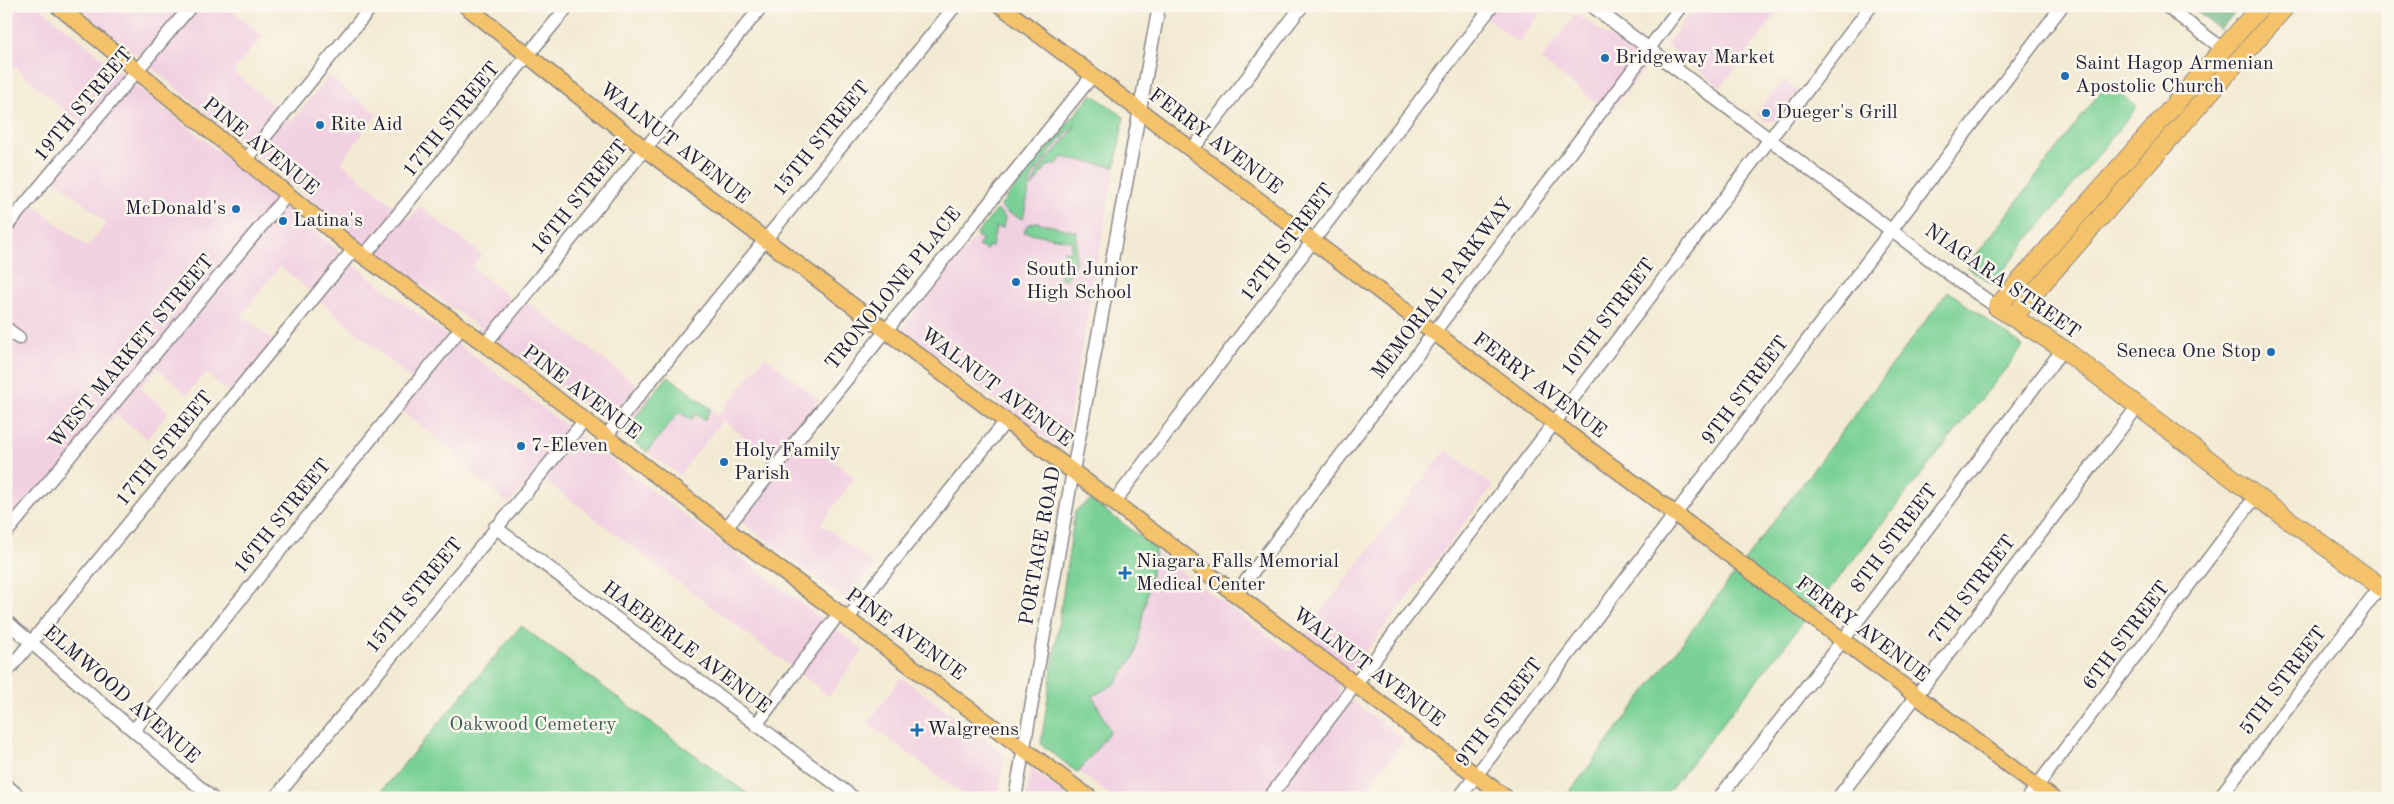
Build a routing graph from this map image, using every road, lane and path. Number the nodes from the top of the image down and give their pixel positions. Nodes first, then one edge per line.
1 (58, 6) edge
2 (191, 6) edge
3 (372, 6) edge
4 (466, 6) edge
5 (568, 6) edge
6 (762, 6) edge
7 (955, 6) edge
8 (1001, 6) edge
9 (1159, 6) edge
10 (1302, 6) edge
11 (1492, 6) edge
12 (1592, 6) edge
13 (1680, 6) edge
14 (1871, 6) edge
15 (2062, 6) edge
16 (2166, 6) edge
17 (2261, 6) edge
18 (2286, 6) edge
19 (1648, 49) junction
20 (2223, 49) junction
21 (528, 56) junction
22 (137, 72) junction
23 (1093, 76) junction
24 (1140, 111) junction
25 (1769, 139) junction
26 (645, 149) junction
27 (1192, 150) junction
28 (245, 161) junction
29 (287, 195) junction
30 (6, 227) edge
31 (1891, 231) junction
32 (765, 239) junction
33 (1313, 241) junction
34 (359, 253) junction
35 (1997, 307) junction
36 (2013, 317) junction
37 (462, 327) junction
38 (6, 328) edge
39 (885, 330) junction
40 (1434, 332) junction
41 (19, 338) dead end
42 (485, 344) junction
43 (2063, 349) junction
44 (2138, 406) junction
45 (585, 420) junction
46 (1006, 421) junction
47 (1554, 422) junction
48 (606, 436) junction
49 (1073, 471) junction
50 (2256, 496) junction
51 (1114, 502) junction
52 (1676, 514) junction
53 (495, 527) junction
54 (726, 528) junction
55 (6, 533) edge
56 (2384, 589) edge
57 (1236, 594) junction
58 (844, 615) junction
59 (6, 621) edge
60 (1843, 640) junction
61 (31, 642) junction
62 (6, 673) edge
63 (1355, 684) junction
64 (1916, 695) junction
65 (756, 724) junction
66 (134, 730) junction
67 (1025, 748) junction
68 (1476, 775) junction
69 (6, 785) edge
70 (2032, 792) edge
71 (21, 798) edge
72 (212, 798) edge
73 (275, 798) edge
74 (854, 798) edge
75 (1016, 798) edge
76 (1090, 798) edge
77 (1270, 798) edge
78 (1459, 798) edge
79 (1506, 798) edge
80 (1719, 798) edge
81 (1838, 798) edge
82 (2052, 798) edge
83 (2219, 798) edge

1 - 22 main road, PINE AVENUE
2 - 22 street, 19TH STREET
3 - 28 street
4 - 21 main road, WALNUT AVENUE
5 - 21 street, 17TH STREET
6 - 26 street, 16TH STREET
7 - 32 street, 15TH STREET
8 - 23 main road, FERRY AVENUE
9 - 24 street, PORTAGE ROAD
10 - 27 street
11 - 33 street, 12TH STREET
12 - 19 street, NIAGARA STREET
13 - 19 street, MEMORIAL PARKWAY
14 - 25 street, 10TH STREET
15 - 31 street, 9TH STREET
16 - 20 street
17 - 20 highway
18 - 36 highway
19 - 25 street, NIAGARA STREET
19 - 40 street, MEMORIAL PARKWAY
20 - 35 highway
21 - 26 main road, WALNUT AVENUE
21 - 34 street, 17TH STREET
22 - 28 main road, PINE AVENUE
22 - 30 street, 19TH STREET
23 - 24 main road, FERRY AVENUE
23 - 39 street, TRONOLONE PLACE
24 - 27 main road, FERRY AVENUE
24 - 49 street, PORTAGE ROAD
25 - 31 street, NIAGARA STREET
25 - 47 street, 10TH STREET
26 - 32 main road, WALNUT AVENUE
26 - 42 street, 16TH STREET
27 - 33 main road, FERRY AVENUE
28 - 29 main road, PINE AVENUE
29 - 34 main road, PINE AVENUE
29 - 55 street, WEST MARKET STREET
31 - 35 street, NIAGARA STREET
31 - 52 street, 9TH STREET
32 - 39 main road, WALNUT AVENUE
32 - 48 street, 15TH STREET
33 - 40 main road, FERRY AVENUE
33 - 51 street, 12TH STREET
34 - 37 main road, PINE AVENUE
34 - 61 street, 17TH STREET
35 - 36 highway, NIAGARA STREET
36 - 43 highway, NIAGARA STREET
37 - 42 main road, PINE AVENUE
37 - 66 street, 16TH STREET
38 - 41 street
39 - 46 main road, WALNUT AVENUE
39 - 54 street, TRONOLONE PLACE
40 - 47 main road, FERRY AVENUE
40 - 57 street, MEMORIAL PARKWAY
42 - 45 main road, PINE AVENUE
43 - 44 highway, NIAGARA STREET
43 - 60 street, 8TH STREET
44 - 50 highway, NIAGARA STREET
44 - 64 street, 7TH STREET
45 - 48 main road, PINE AVENUE
45 - 53 street, 15TH STREET
46 - 49 main road, WALNUT AVENUE
46 - 58 street
47 - 52 main road, FERRY AVENUE
47 - 63 street, 10TH STREET
48 - 54 main road, PINE AVENUE
49 - 51 main road, WALNUT AVENUE
49 - 67 street, PORTAGE ROAD
50 - 56 highway, NIAGARA STREET
50 - 70 street, 6TH STREET
51 - 57 main road, WALNUT AVENUE
52 - 60 main road, FERRY AVENUE
52 - 68 street, 9TH STREET
53 - 65 street, HAEBERLE AVENUE
53 - 73 street, 15TH STREET
54 - 58 main road, PINE AVENUE
56 - 83 street, 5TH STREET
57 - 63 main road, WALNUT AVENUE
58 - 65 street
58 - 67 main road, PINE AVENUE
59 - 61 street, ELMWOOD AVENUE
60 - 64 main road, FERRY AVENUE
60 - 80 street, 8TH STREET
61 - 62 street, 17TH STREET
61 - 66 street, ELMWOOD AVENUE
63 - 68 main road, WALNUT AVENUE
63 - 77 street, 10TH STREET
64 - 70 main road, FERRY AVENUE
64 - 81 street, 7TH STREET
65 - 74 street, HAEBERLE AVENUE
66 - 72 street, ELMWOOD AVENUE
67 - 75 street, PORTAGE ROAD
67 - 76 main road, PINE AVENUE
68 - 78 street, 9TH STREET
68 - 79 main road, WALNUT AVENUE
69 - 71 street
70 - 82 main road, FERRY AVENUE

